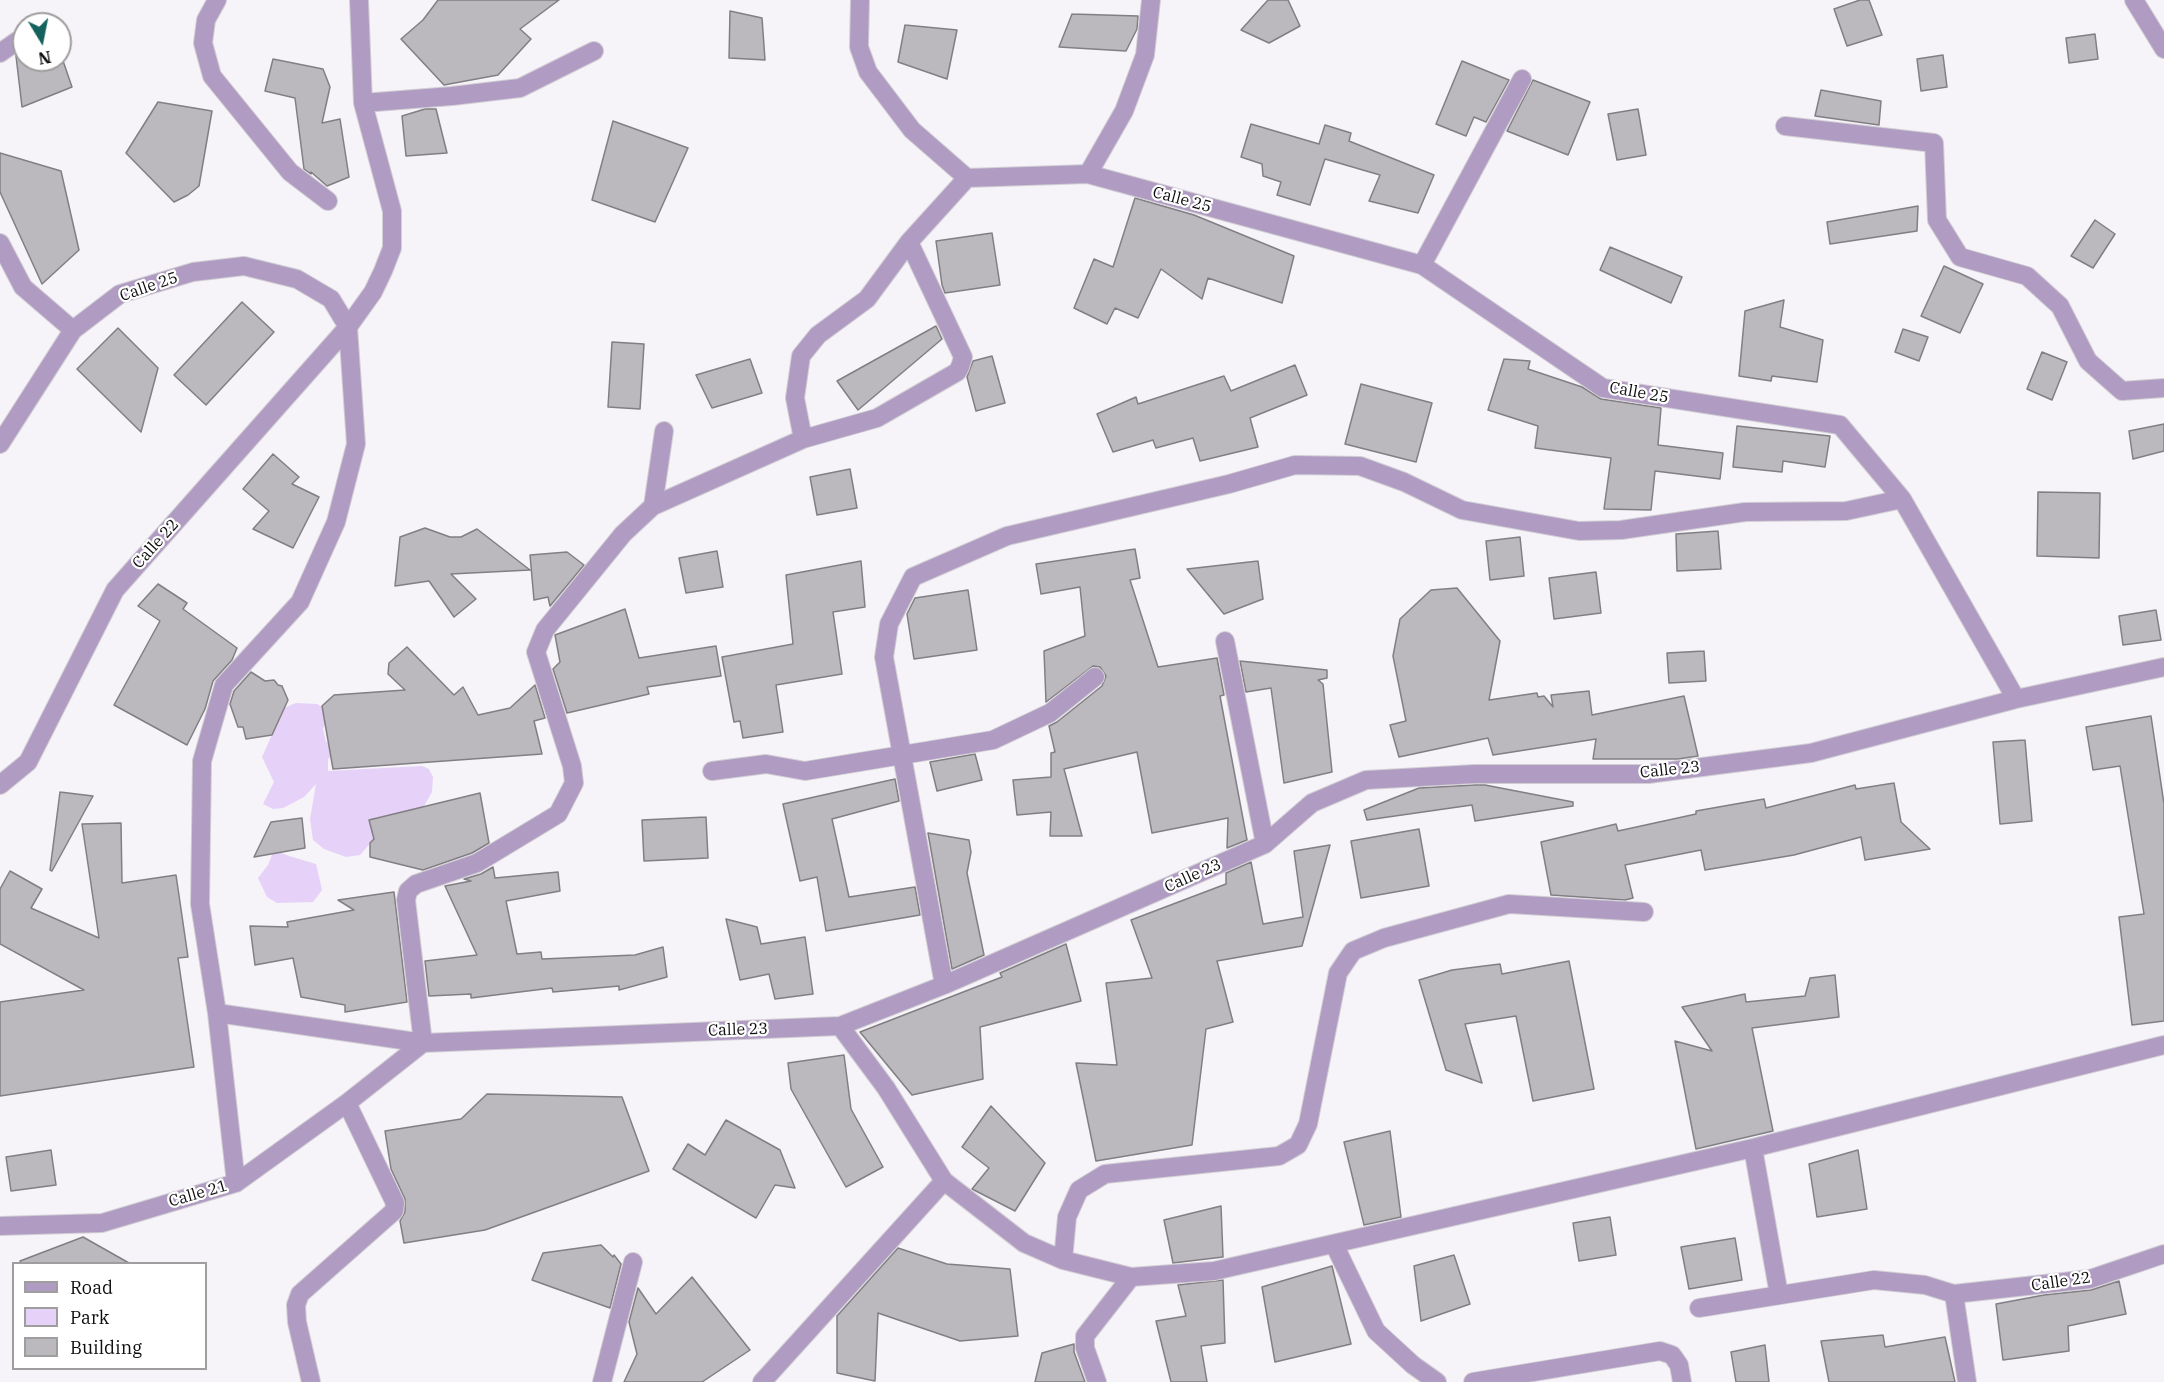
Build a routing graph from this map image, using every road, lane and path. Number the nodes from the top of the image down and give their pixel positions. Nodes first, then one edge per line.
1 (217, 0) edge
2 (359, 0) edge
3 (860, 0) edge
4 (1151, 0) edge
5 (2134, 0) edge
6 (2164, 49) edge
7 (594, 51) dead end
8 (1522, 79) dead end
9 (363, 103) junction
10 (1785, 126) dead end
11 (1088, 174) junction
12 (967, 178) junction
13 (328, 201) dead end
14 (909, 242) junction
15 (0, 243) edge
16 (1422, 265) junction
17 (348, 327) junction
18 (73, 330) junction
19 (2164, 387) edge
20 (664, 431) dead end
21 (803, 439) junction
22 (0, 444) edge
23 (1902, 499) junction
24 (653, 506) junction
25 (1225, 641) dead end
26 (2164, 667) edge
27 (1095, 677) dead end
28 (2016, 699) junction
29 (901, 756) junction
30 (711, 771) dead end
31 (0, 785) edge
32 (1265, 844) junction
33 (1644, 912) dead end
34 (944, 985) junction
35 (216, 1013) junction
36 (840, 1026) junction
37 (423, 1043) junction
38 (2164, 1045) edge
39 (347, 1103) junction
40 (1753, 1148) junction
41 (944, 1181) junction
42 (236, 1183) junction
43 (0, 1226) edge
44 (1334, 1244) junction
45 (2164, 1254) edge
46 (1063, 1260) junction
47 (633, 1262) dead end
48 (1131, 1277) junction
49 (1954, 1294) junction
50 (1779, 1295) junction
51 (1699, 1308) dead end
52 (311, 1382) edge
53 (602, 1382) edge
54 (762, 1382) edge
55 (1097, 1382) edge
56 (1437, 1382) edge
57 (1473, 1382) edge
58 (1682, 1382) edge
59 (1967, 1382) edge

1 - 13 street
2 - 9 street, Calle 22
3 - 12 street
4 - 11 street
5 - 6 street
7 - 9 street
8 - 16 street
9 - 17 street, Calle 22
10 - 19 street
11 - 12 street, Calle 25
11 - 16 street, Calle 25
12 - 14 street
14 - 21 street
14 - 21 street
15 - 18 street
16 - 23 street, Calle 25
17 - 18 street, Calle 25
17 - 31 street, Calle 22
17 - 35 street
18 - 22 street, Calle 25
20 - 24 street
21 - 24 street
23 - 28 street, Calle 25
23 - 29 street
24 - 37 street
25 - 32 street
26 - 28 street, Calle 23
27 - 29 street
28 - 32 street, Calle 23
29 - 30 street
29 - 34 street
32 - 34 street, Calle 23
33 - 46 street
34 - 36 street, Calle 23
35 - 37 street, Calle 23
35 - 42 street
36 - 37 street, Calle 23
36 - 41 street
37 - 39 street, Calle 21
38 - 40 street
39 - 42 street, Calle 21
39 - 52 street
40 - 44 street
40 - 50 street
41 - 46 street
41 - 54 street
42 - 43 street, Calle 21
44 - 48 street
44 - 56 street
45 - 49 street, Calle 22
46 - 48 street
47 - 53 street
48 - 55 street
49 - 50 street
49 - 59 street
50 - 51 street
57 - 58 street

